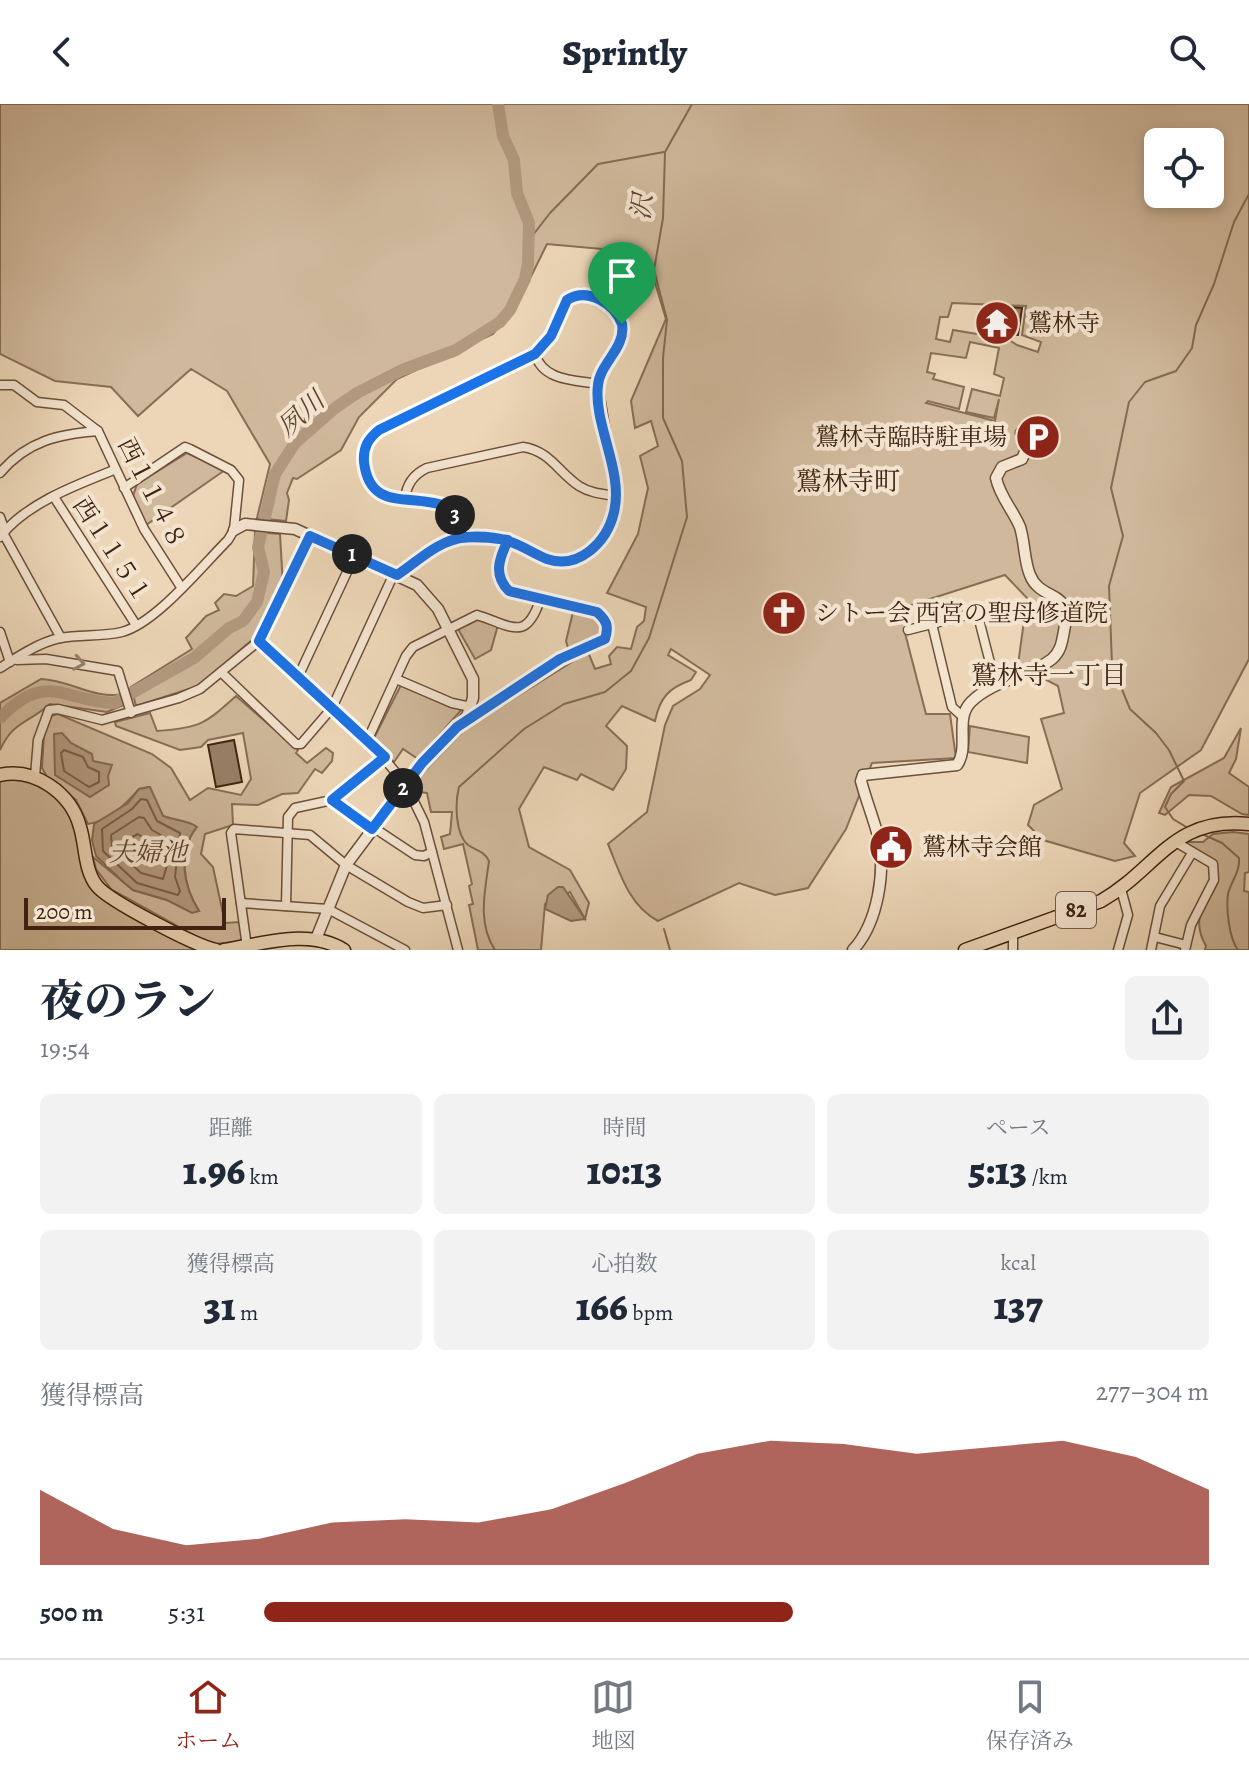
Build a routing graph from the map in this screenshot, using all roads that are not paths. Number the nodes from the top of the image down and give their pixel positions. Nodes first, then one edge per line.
1 (535, 354) junction
2 (598, 384) junction
3 (0, 385) edge
4 (98, 431) junction
5 (1021, 433) dead end
6 (114, 470) junction
7 (0, 473) edge
8 (124, 488) junction
9 (616, 496) junction
10 (54, 497) junction
11 (405, 500) junction
12 (0, 517) edge
13 (234, 530) junction
14 (3, 534) edge
15 (310, 536) junction
16 (461, 538) junction
17 (508, 540) junction
18 (355, 555) junction
19 (397, 575) junction
20 (181, 587) junction
21 (540, 600) junction
22 (1006, 605) dead end
23 (977, 612) junction
24 (932, 624) junction
25 (136, 625) junction
26 (449, 628) junction
27 (908, 630) dead end
28 (0, 632) edge
29 (61, 638) junction
30 (259, 641) junction
31 (13, 661) junction
32 (0, 668) edge
33 (221, 672) junction
34 (298, 677) junction
35 (396, 679) junction
36 (996, 686) junction
37 (471, 707) junction
38 (130, 708) junction
39 (332, 708) junction
40 (963, 717) junction
41 (457, 727) junction
42 (368, 739) junction
43 (385, 757) junction
44 (0, 775) edge
45 (35, 776) junction
46 (406, 785) junction
47 (332, 800) junction
48 (1249, 824) edge
49 (372, 829) junction
50 (289, 832) junction
51 (1173, 841) junction
52 (432, 852) junction
53 (1192, 853) junction
54 (346, 865) junction
55 (1121, 889) junction
56 (241, 903) junction
57 (447, 905) junction
58 (286, 906) junction
59 (328, 909) junction
60 (1013, 933) junction
61 (1155, 937) junction
62 (316, 939) junction
63 (247, 947) junction
64 (1186, 947) edge
65 (1121, 949) edge
66 (216, 950) edge
67 (224, 950) edge
68 (344, 950) edge
69 (405, 950) edge
70 (458, 950) edge
71 (853, 950) edge
72 (965, 950) edge
73 (1013, 950) edge
74 (1151, 950) edge

1 - 2 street
1 - 2 street
1 - 11 street
2 - 9 street
3 - 4 street, 西１１４８
4 - 6 street, 西１１４８
4 - 7 street
5 - 36 street
6 - 8 street, 西１１４８
6 - 10 street
8 - 13 street
8 - 20 street, 西１１４８
9 - 11 street
9 - 17 street
10 - 14 street
10 - 25 street, 西１１５１
11 - 16 street
12 - 14 street
13 - 15 street
13 - 20 street
14 - 29 street
15 - 18 street
15 - 30 street
16 - 17 street
16 - 19 street
17 - 21 street
18 - 19 street
18 - 34 street
19 - 26 street
19 - 39 street
20 - 25 street
21 - 26 street
21 - 41 street
22 - 23 street
23 - 24 street
23 - 36 street
24 - 27 street
24 - 40 street
25 - 29 street
26 - 35 street
26 - 37 street
28 - 31 street
29 - 31 street
30 - 33 street
30 - 34 street
31 - 32 street
31 -> 38 street
33 - 38 street
33 - 39 street
34 - 39 street
35 - 37 street
35 - 42 street
36 - 40 street
37 - 41 street
38 - 45 street
39 - 42 street
40 - 71 street
41 - 46 street
42 - 43 street
43 - 46 street
43 - 47 street
44 - 45 main road
45 - 66 main road
46 - 49 street
46 - 52 street
47 - 49 street
47 - 50 street
48 - 51 main road, 82
49 - 52 street
49 - 54 street
50 - 54 street
50 - 56 street
50 - 58 street
51 - 53 street
51 - 55 main road, 82
52 - 57 street
53 - 61 street
53 - 64 street
54 - 57 street
54 - 59 street
55 - 60 main road, 82
55 - 65 street
56 - 58 street
56 - 63 street
57 - 70 street
58 - 59 street
59 - 62 street
59 - 69 street
60 - 72 main road, 82
60 - 73 street
61 - 64 street
61 - 74 street
62 - 63 main road
62 - 68 main road
63 - 67 main road

